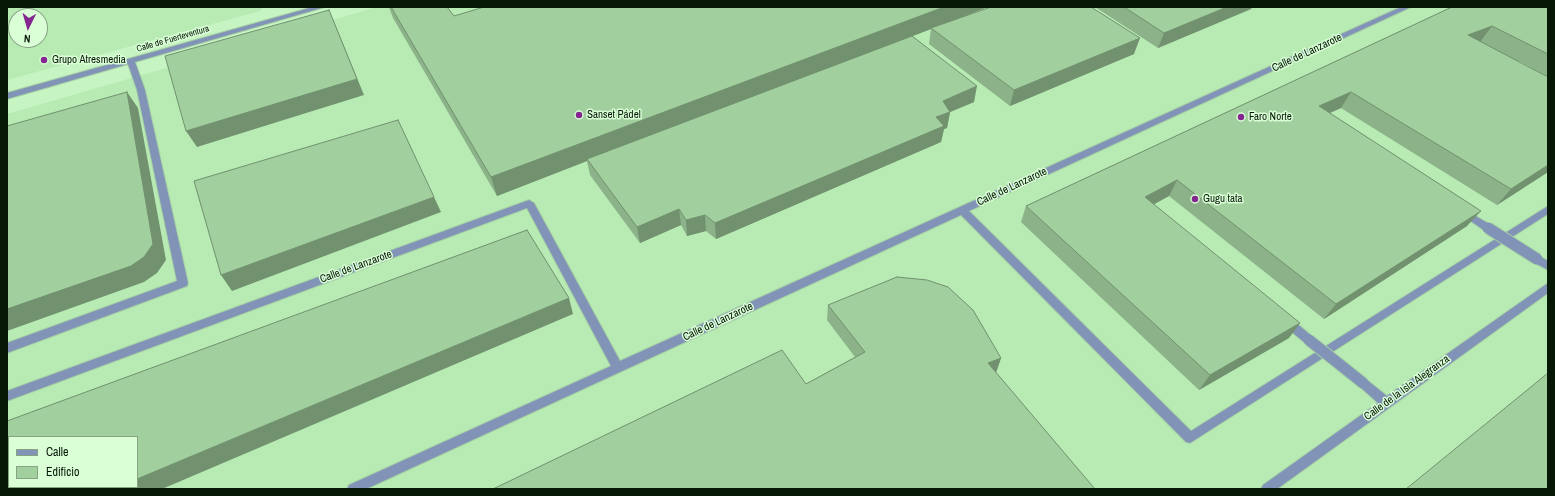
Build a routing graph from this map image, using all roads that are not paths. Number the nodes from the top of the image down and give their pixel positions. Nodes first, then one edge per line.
1 (311, 7) edge
2 (321, 7) edge
3 (1407, 7) edge
4 (304, 12) junction
5 (131, 61) junction
6 (7, 96) edge
7 (1455, 207) edge
8 (962, 210) junction
9 (1548, 210) edge
10 (1548, 266) edge
11 (1548, 287) edge
12 (1278, 315) edge
13 (7, 348) edge
14 (618, 368) junction
15 (7, 396) edge
16 (1387, 402) junction
17 (352, 489) edge
18 (1267, 489) edge

1 - 4 street
2 - 4 street, Calle de Fuerteventura
3 - 8 street, Calle de Lanzarote
4 - 5 street, Calle de Fuerteventura
5 - 6 street, Calle de Fuerteventura
5 - 13 street
7 - 10 street, bridge
8 - 9 street
8 - 14 street, Calle de Lanzarote
11 - 16 street, Calle de la Isla Alegranza
12 - 16 street, bridge
14 - 15 street, Calle de Lanzarote
14 - 17 street, Calle de Lanzarote
16 - 18 street, Calle de la Isla Alegranza

